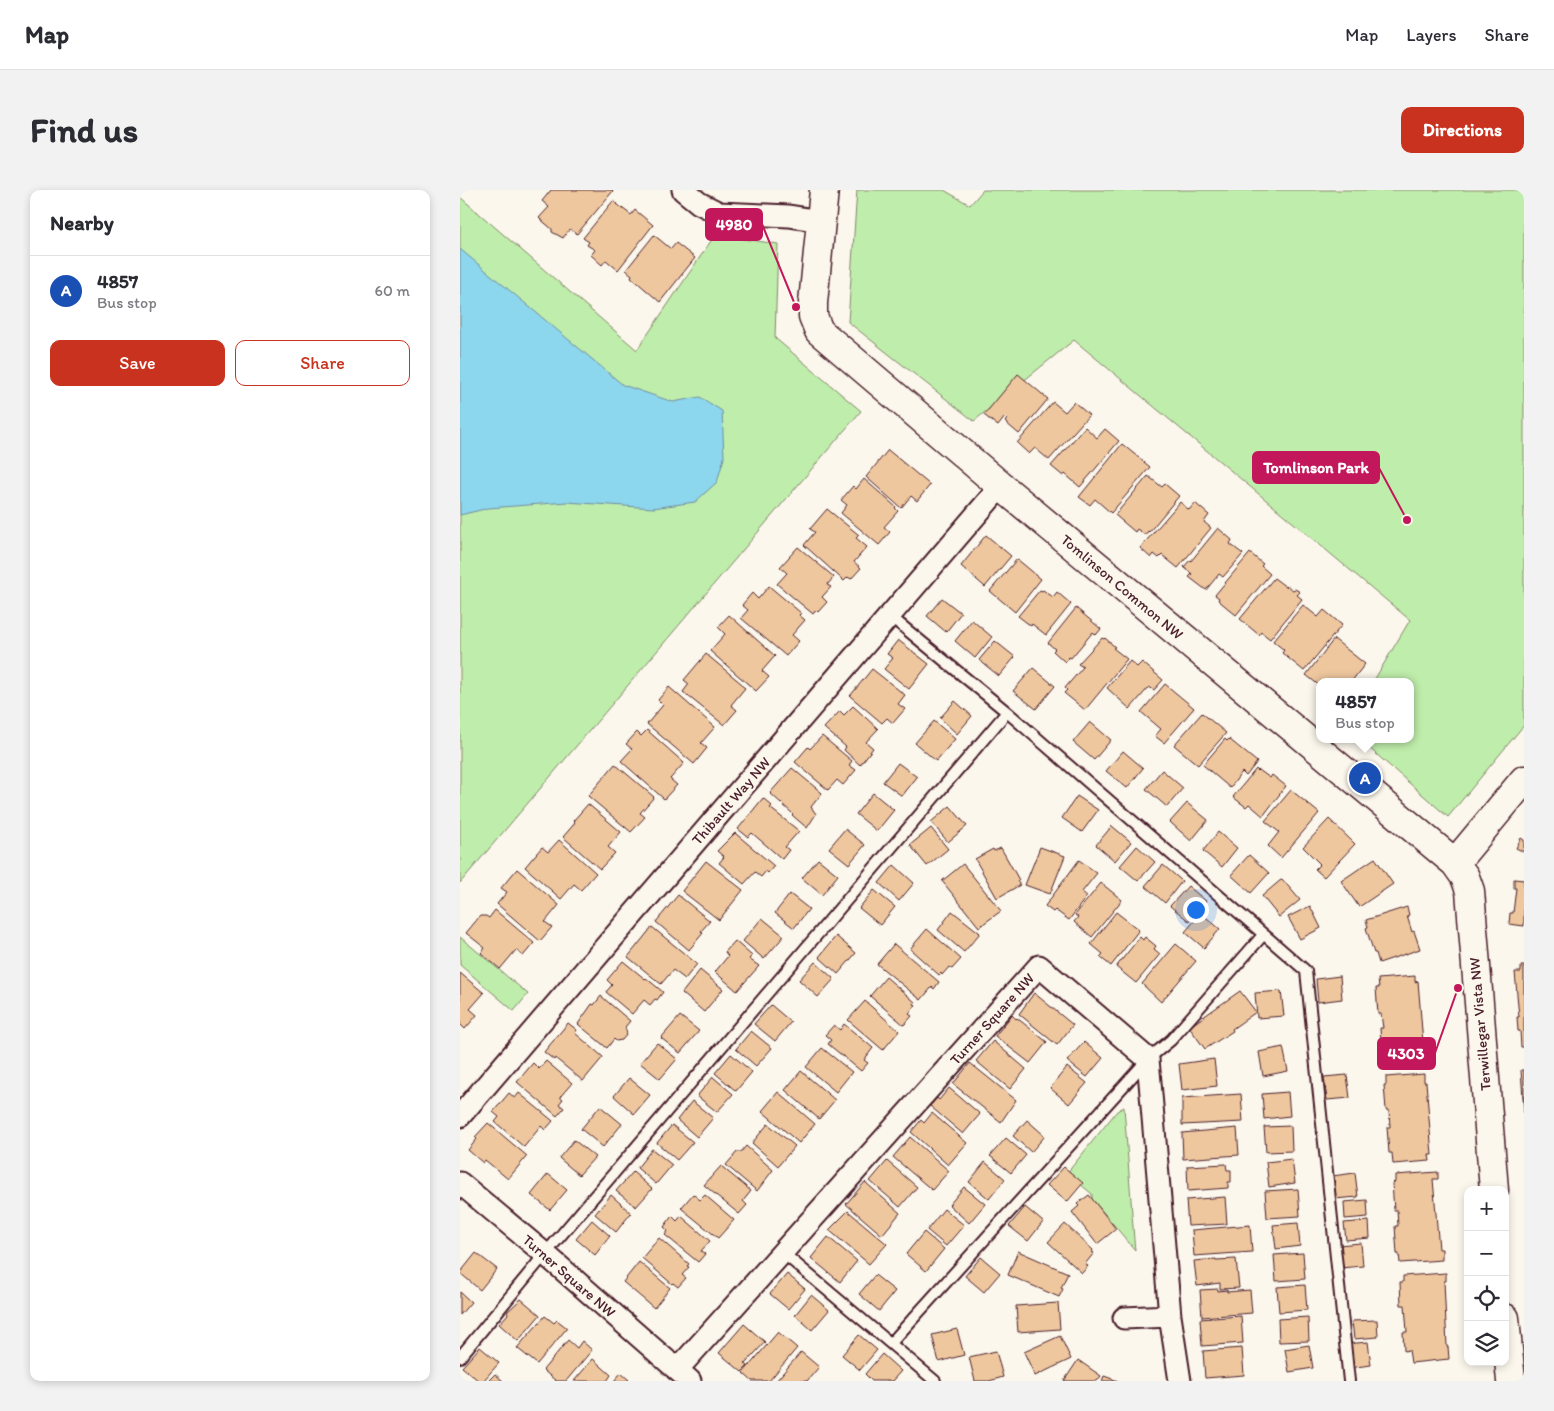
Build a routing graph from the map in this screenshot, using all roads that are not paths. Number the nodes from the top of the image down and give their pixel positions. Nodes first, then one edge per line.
1 (683, 190) edge
2 (824, 190) edge
3 (821, 221) junction
4 (1001, 486) junction
5 (890, 616) junction
6 (1007, 712) junction
7 (1524, 780) edge
8 (1456, 863) junction
9 (1263, 935) junction
10 (1148, 1059) junction
11 (460, 1116) edge
12 (460, 1184) edge
13 (1494, 1186) edge
14 (782, 1252) junction
15 (545, 1254) junction
16 (1170, 1316) junction
17 (1124, 1318) dead end
18 (1505, 1321) edge
19 (891, 1343) junction
20 (460, 1357) edge
21 (683, 1375) edge
22 (936, 1381) edge
23 (1180, 1381) edge
24 (1349, 1381) edge
25 (1511, 1381) edge

1 - 3 street
2 - 3 street, Tomlinson Common NW
3 - 4 street, Tomlinson Common NW
4 - 5 street, Thibault Way NW
4 - 8 street, Tomlinson Common NW
5 - 6 lane
5 - 11 street, Thibault Way NW
6 - 9 lane
6 - 15 lane
7 - 8 street
8 - 13 street, Terwillegar Vista NW
9 - 10 lane
9 - 24 lane
10 - 14 street, Turner Square NW
10 - 16 street
10 - 19 lane
12 - 15 street, Turner Square NW
14 - 19 lane
14 - 21 street, Turner Square NW
15 - 20 lane
15 - 21 street, Turner Square NW
16 - 17 street
16 - 23 street
18 - 25 street
19 - 22 lane

